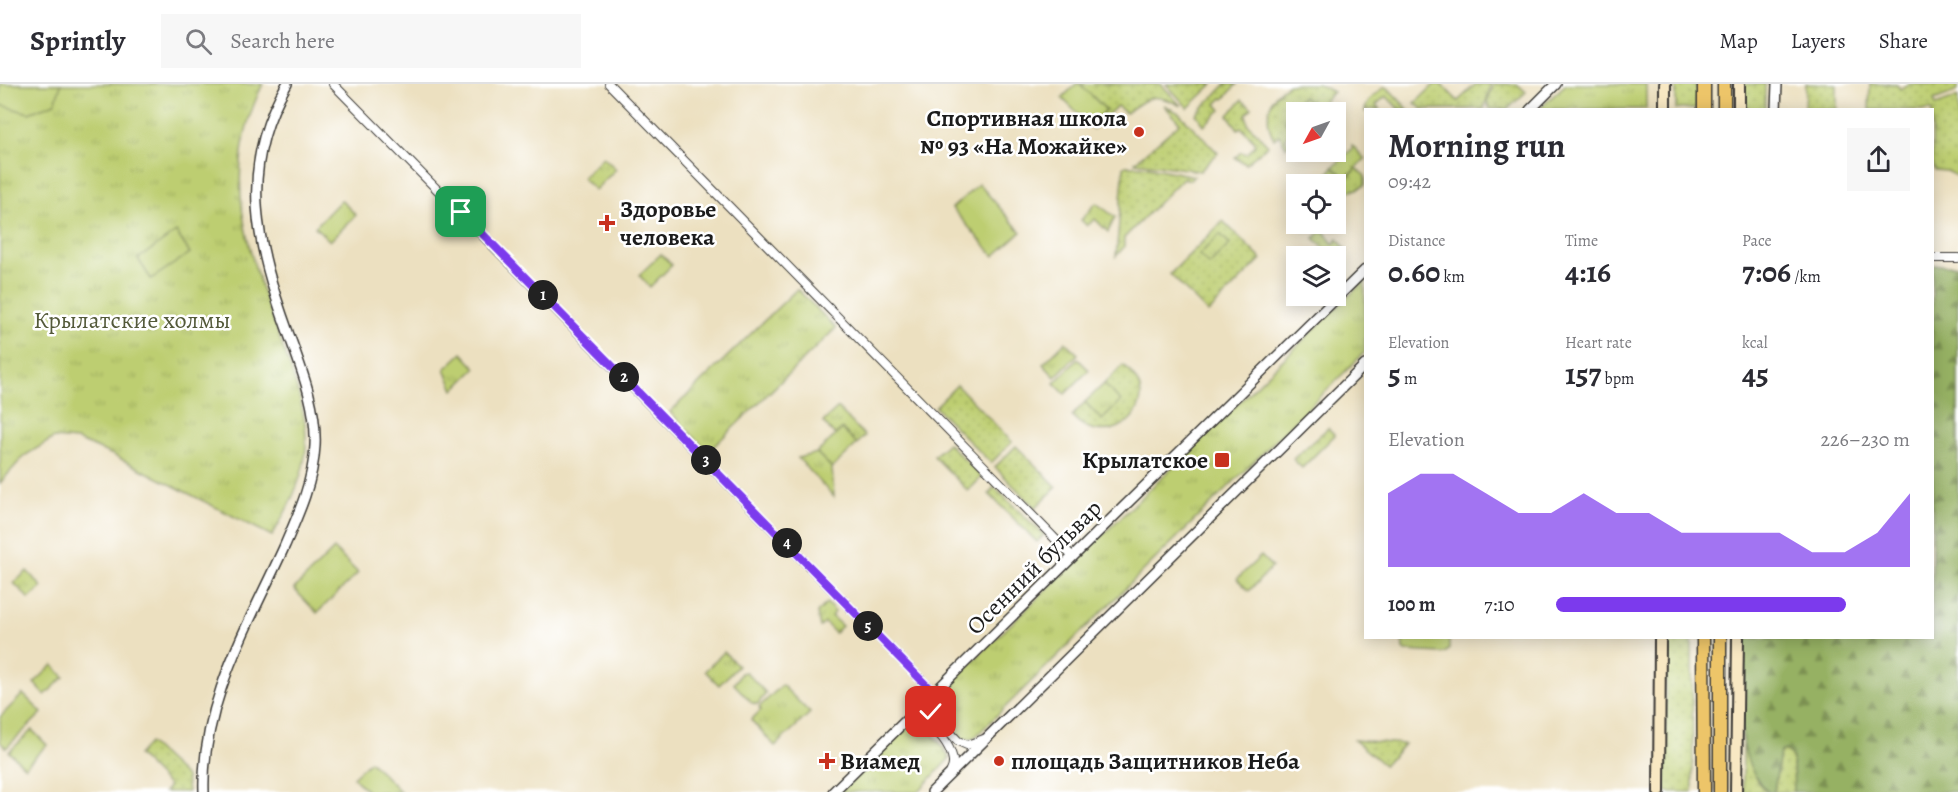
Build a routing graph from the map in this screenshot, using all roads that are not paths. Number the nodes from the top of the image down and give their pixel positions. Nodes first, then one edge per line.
1 (287, 84) edge
2 (333, 84) edge
3 (609, 84) edge
4 (1556, 84) edge
5 (1665, 84) edge
6 (1704, 84) edge
7 (1724, 84) edge
8 (1739, 84) edge
9 (1777, 84) edge
10 (1532, 108) edge
11 (1665, 108) edge
12 (1704, 108) edge
13 (1724, 108) edge
14 (1739, 108) edge
15 (1776, 108) edge
16 (1934, 258) edge
17 (1958, 258) edge
18 (1364, 271) edge
19 (1364, 366) edge
20 (1072, 556) junction
21 (1660, 639) edge
22 (1703, 639) edge
23 (1720, 639) edge
24 (1738, 639) edge
25 (933, 694) junction
26 (905, 722) junction
27 (987, 738) junction
28 (947, 777) junction
29 (204, 792) edge
30 (833, 792) edge
31 (932, 792) edge
32 (1659, 792) edge
33 (1704, 792) edge
34 (1720, 792) edge
35 (1736, 792) edge

1 - 29 street
2 - 25 street
3 - 20 street
4 - 10 street
5 - 11 main road
6 - 12 main road
7 - 13 main road
8 - 14 main road
9 - 15 street
16 - 17 street
18 - 20 street, Осенний бульвар
19 - 27 street
20 - 25 street, Осенний бульвар
21 - 32 main road
22 - 33 main road
23 - 34 main road
24 - 35 main road
25 - 26 street, Осенний бульвар
25 - 27 street
26 - 28 street
26 - 30 street, Осенний бульвар
27 - 28 street
28 - 31 street

